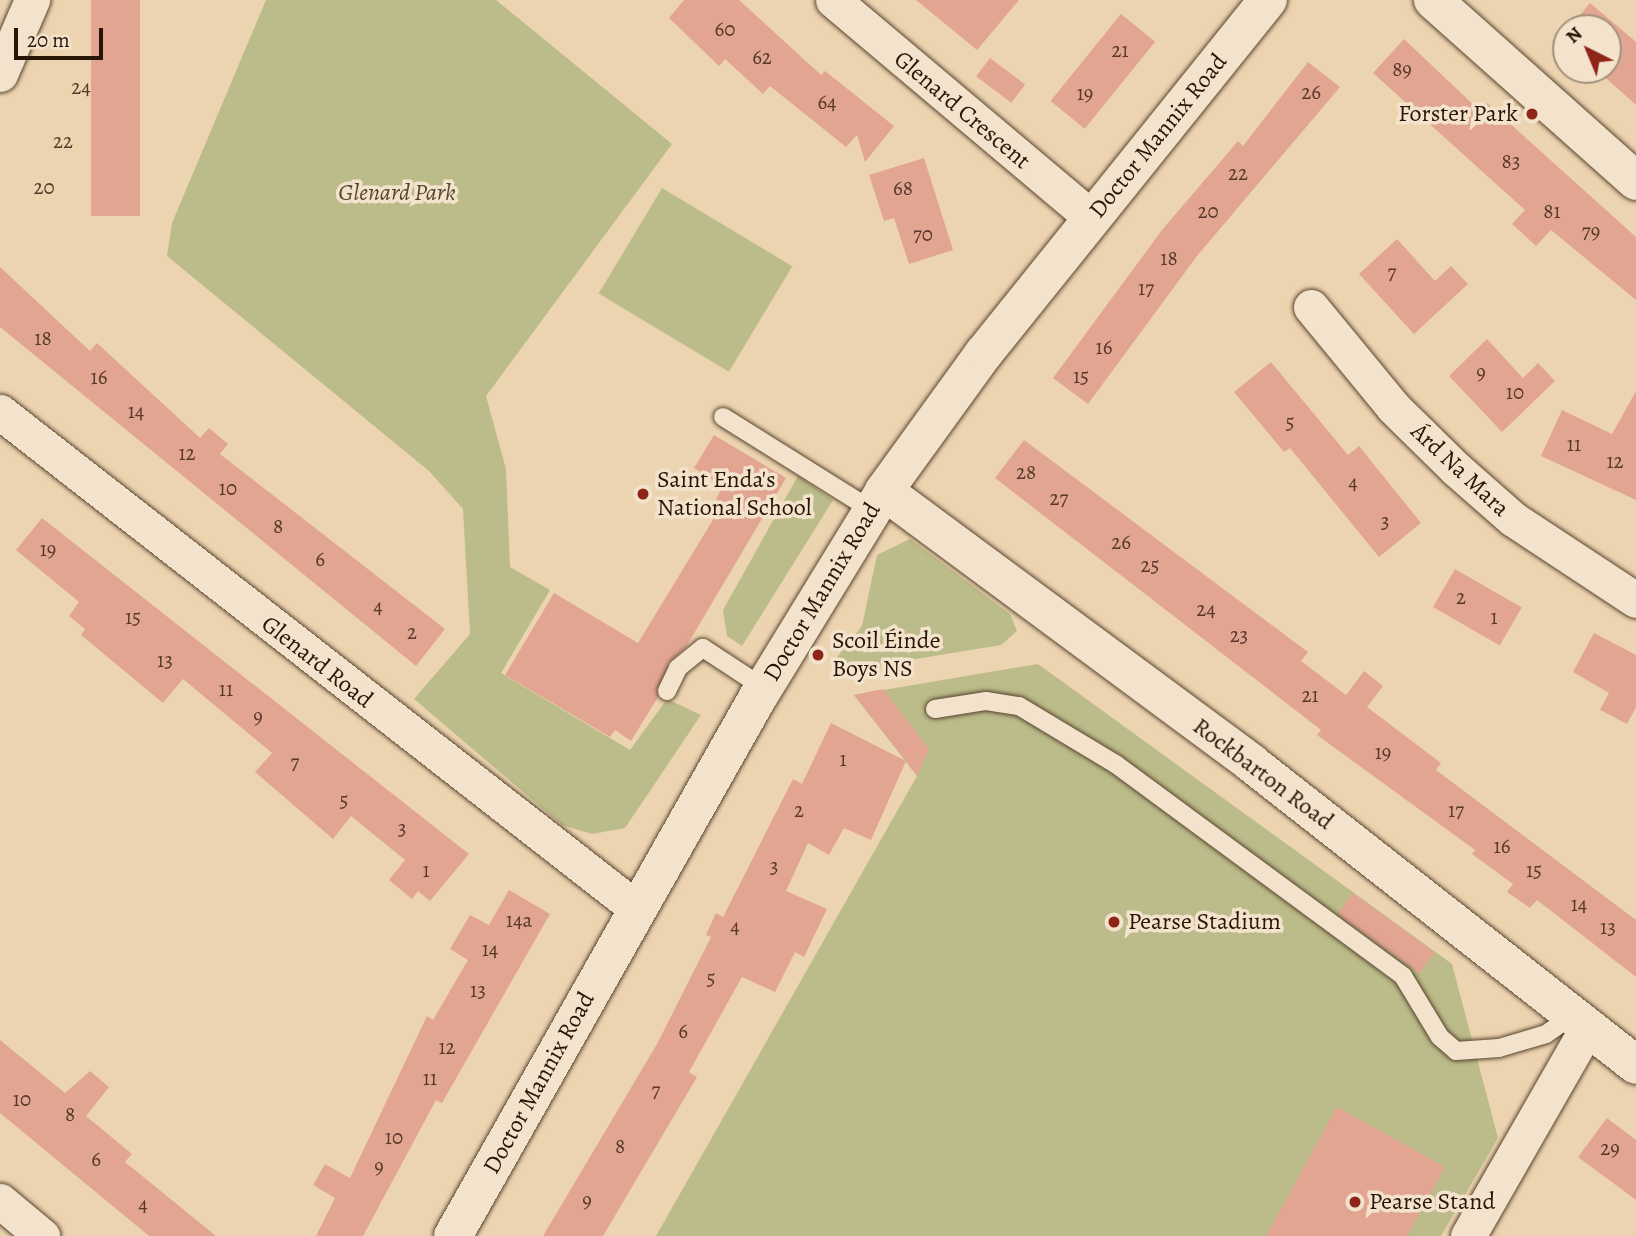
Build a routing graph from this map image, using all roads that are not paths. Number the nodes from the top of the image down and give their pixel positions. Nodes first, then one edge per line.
1 (32, 0) edge
2 (833, 0) edge
3 (1268, 0) edge
4 (1433, 0) edge
5 (0, 74) edge
6 (1636, 181) edge
7 (1092, 218) junction
8 (1311, 307) dead end
9 (0, 412) edge
10 (723, 417) dead end
11 (878, 500) junction
12 (1636, 600) edge
13 (764, 688) junction
14 (667, 691) dead end
15 (935, 709) dead end
16 (638, 909) junction
17 (1579, 1022) junction
18 (1636, 1065) edge
19 (0, 1201) edge
20 (42, 1236) edge
21 (453, 1236) edge
22 (1468, 1236) edge

1 - 5 street
2 - 7 street, Glenard Crescent
3 - 7 street, Doctor Mannix Road
4 - 6 street
7 - 11 street, Doctor Mannix Road
8 - 12 street, Árd Na Mara
9 - 16 street, Glenard Road
10 - 11 lane
11 - 13 street, Doctor Mannix Road
11 - 17 street, Rockbarton Road
13 - 14 lane
13 - 16 street, Doctor Mannix Road
15 - 17 lane
16 - 21 street, Doctor Mannix Road
17 - 18 street, Rockbarton Road
17 - 22 street
19 - 20 street

